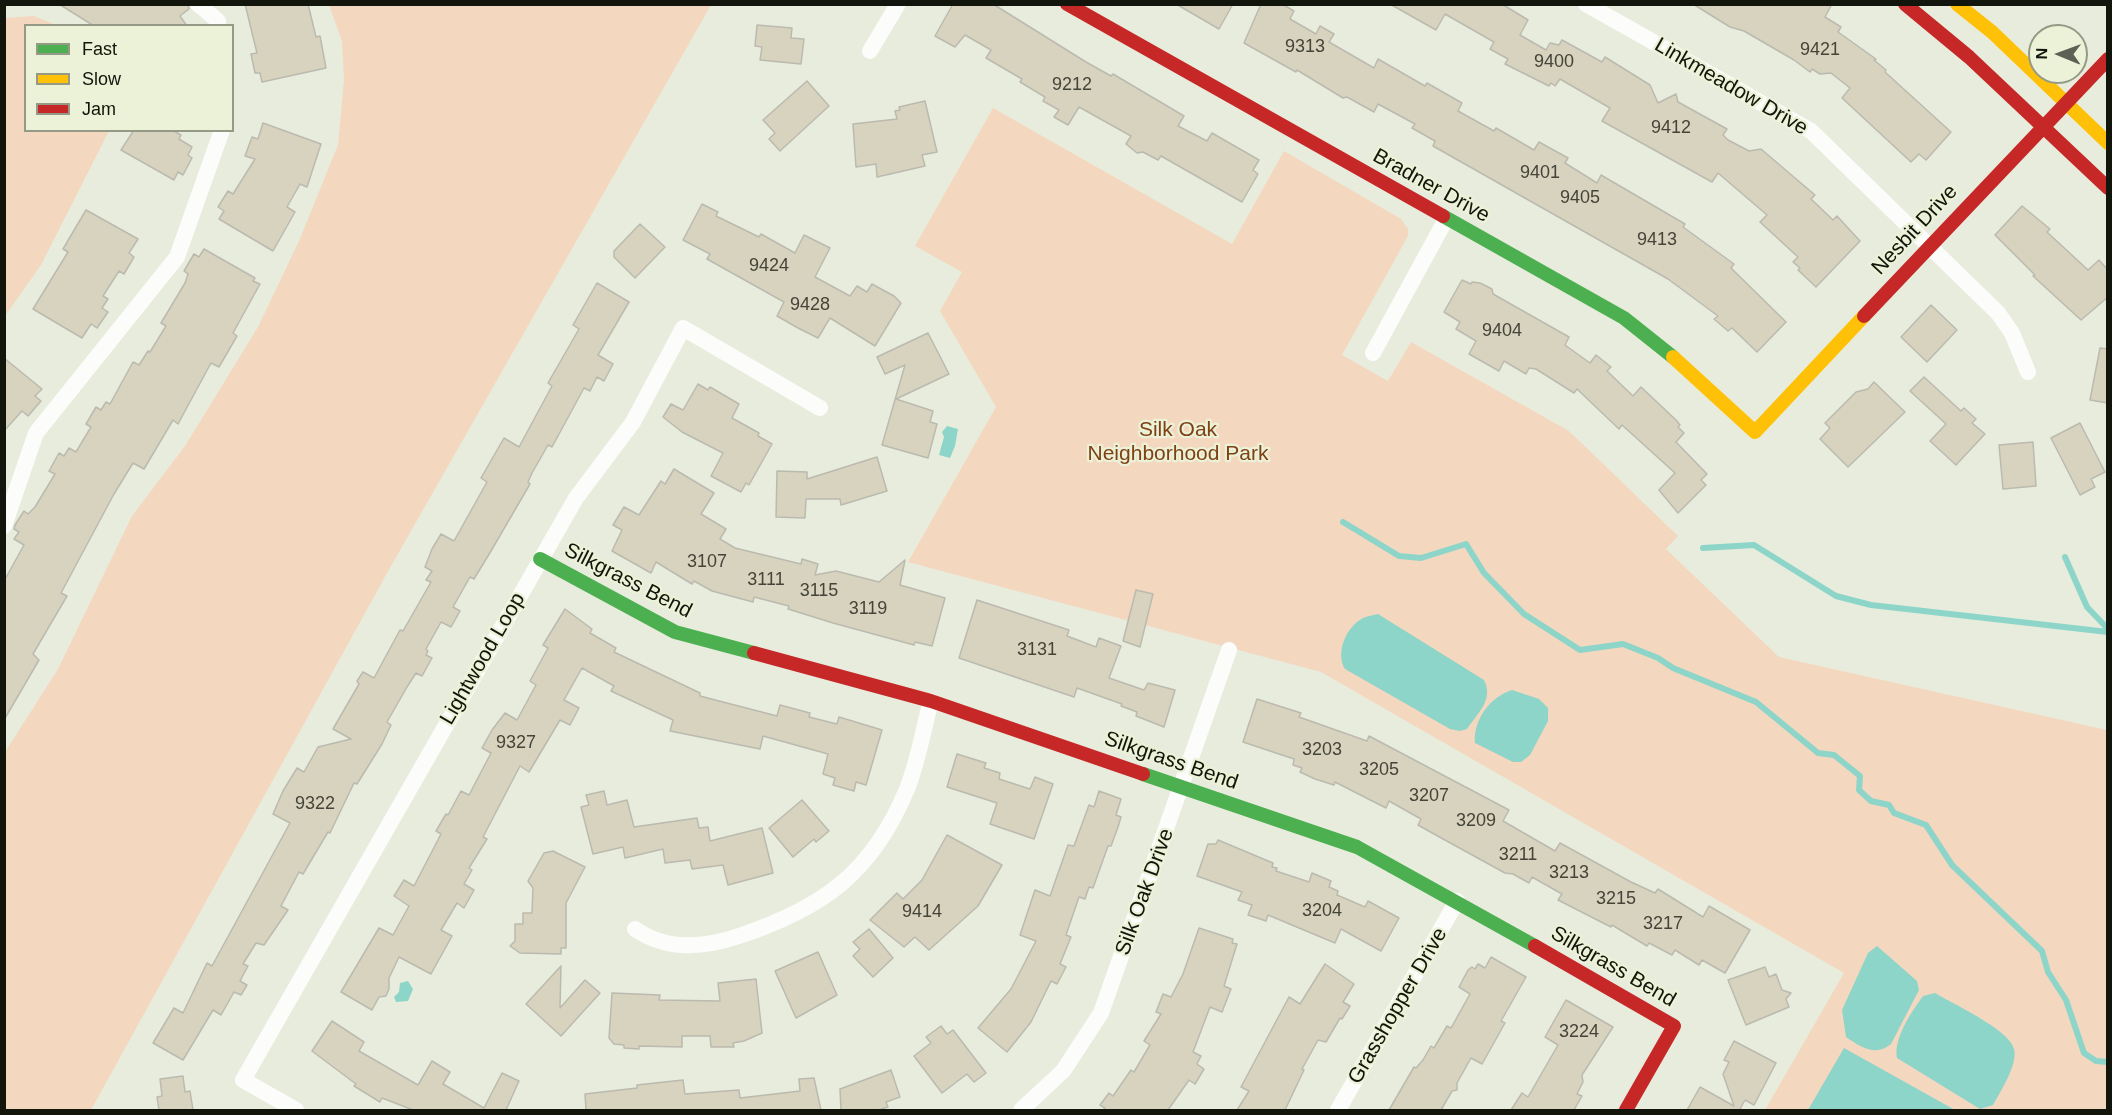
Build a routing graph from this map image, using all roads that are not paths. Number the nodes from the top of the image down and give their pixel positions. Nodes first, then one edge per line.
1 (198, 4) edge
2 (898, 4) edge
3 (1067, 4) edge
4 (1586, 4) edge
5 (1905, 4) edge
6 (1957, 4) edge
7 (218, 24) edge
8 (870, 51) dead end
9 (2108, 60) edge
10 (2065, 104) junction
11 (2042, 126) junction
12 (221, 132) edge
13 (2108, 143) edge
14 (2108, 188) edge
15 (1446, 219) junction
16 (1928, 247) junction
17 (1373, 353) dead end
18 (2028, 372) dead end
19 (820, 408) dead end
20 (1755, 432) joint
21 (4, 526) edge
22 (540, 560) junction
23 (1229, 650) dead end
24 (931, 701) junction
25 (1182, 787) junction
26 (1457, 902) junction
27 (635, 928) dead end
28 (296, 1110) edge
29 (1021, 1110) edge
30 (1338, 1110) edge
31 (1626, 1110) edge

1 - 7 street
2 - 8 street
3 - 15 street, Bradner Drive
4 - 16 street, Linkmeadow Drive
5 - 11 street
6 - 10 street
9 - 10 street, Nesbit Drive
10 - 11 street, Nesbit Drive
10 - 13 street
11 - 14 street
11 - 16 street, Nesbit Drive
12 - 21 street
15 - 17 street
15 - 20 street, Bradner Drive
16 - 18 street, Linkmeadow Drive
16 - 20 street, Nesbit Drive
19 - 22 street, Lightwood Loop
22 - 24 street, Silkgrass Bend
22 - 28 street, Lightwood Loop
23 - 25 street, Silk Oak Drive
24 - 25 street, Silkgrass Bend
24 - 27 street
25 - 26 street, Silkgrass Bend
25 - 29 street, Silk Oak Drive
26 - 30 street, Grasshopper Drive
26 - 31 street, Silkgrass Bend

